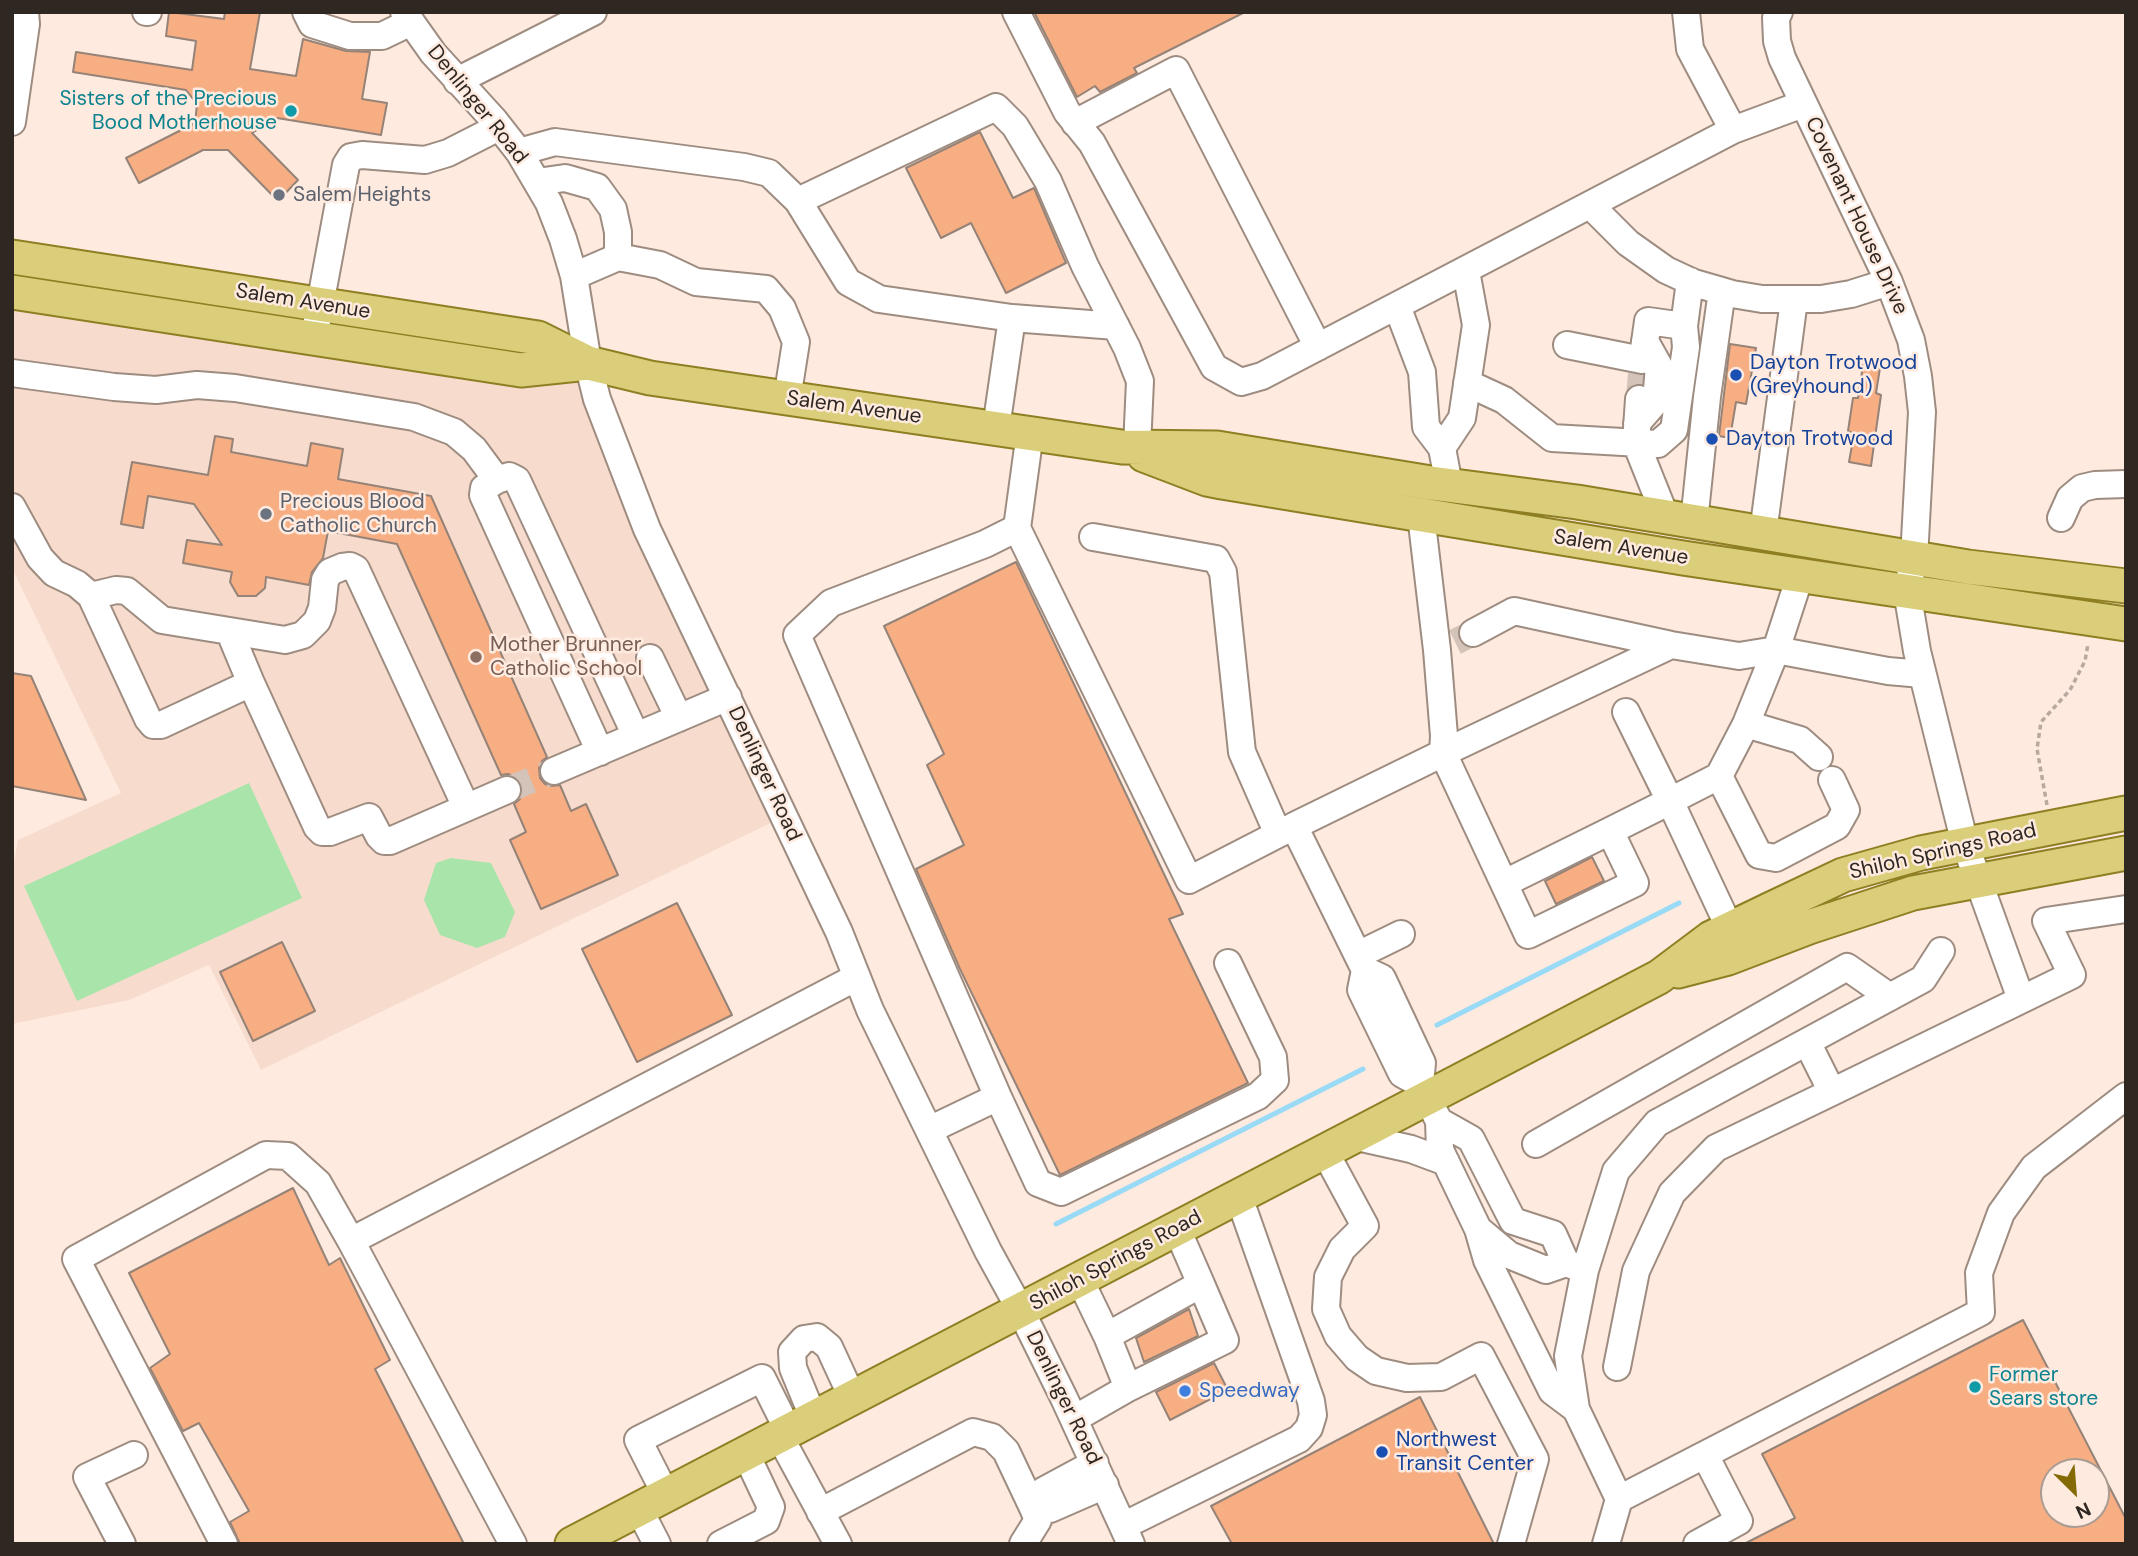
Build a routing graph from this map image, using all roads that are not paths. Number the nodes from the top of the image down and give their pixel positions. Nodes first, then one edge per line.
1 (306, 12) edge
2 (593, 12) edge
3 (1016, 12) edge
4 (1686, 12) edge
5 (1779, 12) edge
6 (30, 13) edge
7 (407, 17) edge
8 (457, 81) junction
9 (1804, 104) junction
10 (12, 122) edge
11 (1075, 122) junction
12 (499, 127) junction
13 (1733, 130) junction
14 (519, 152) junction
15 (537, 182) junction
16 (798, 201) junction
17 (1590, 205) junction
18 (12, 257) edge
19 (618, 257) junction
20 (1466, 271) junction
21 (574, 276) junction
22 (1690, 281) junction
23 (1889, 282) junction
24 (1722, 291) junction
25 (12, 292) edge
26 (1794, 300) junction
27 (321, 304) junction
28 (1397, 306) junction
29 (1012, 318) junction
30 (1116, 326) junction
31 (1684, 326) junction
32 (313, 339) junction
33 (1567, 345) dead end
34 (1318, 347) junction
35 (588, 363) junction
36 (12, 373) edge
37 (1467, 383) junction
38 (1640, 390) junction
39 (787, 399) junction
40 (996, 428) junction
41 (1030, 433) junction
42 (1129, 447) junction
43 (1442, 448) junction
44 (497, 480) junction
45 (1222, 482) junction
46 (2126, 484) edge
47 (1449, 485) junction
48 (12, 507) edge
49 (1421, 515) junction
50 (2061, 518) dead end
51 (1680, 520) junction
52 (1017, 528) junction
53 (1763, 533) junction
54 (1093, 537) dead end
55 (1914, 558) junction
56 (1800, 576) junction
57 (2111, 584) edge
58 (1907, 591) junction
59 (90, 596) junction
60 (2126, 624) edge
61 (233, 633) junction
62 (1455, 642) junction
63 (1671, 645) junction
64 (1776, 650) junction
65 (650, 658) dead end
66 (1922, 674) junction
67 (251, 683) junction
68 (728, 697) junction
69 (1626, 712) dead end
70 (679, 718) junction
71 (1746, 724) junction
72 (635, 736) junction
73 (600, 752) junction
74 (1443, 753) junction
75 (1819, 757) dead end
76 (554, 771) tunnel mouth
77 (1719, 776) junction
78 (1832, 780) dead end
79 (508, 790) tunnel mouth
80 (1670, 801) junction
81 (466, 807) junction
82 (2126, 813) edge
83 (1287, 830) junction
84 (1610, 831) junction
85 (1965, 844) junction
86 (2126, 853) edge
87 (1977, 880) junction
88 (1504, 883) junction
89 (2126, 909) edge
90 (1730, 929) junction
91 (1401, 934) dead end
92 (1941, 951) dead end
93 (1228, 963) dead end
94 (1362, 963) junction
95 (857, 976) junction
96 (1659, 977) junction
97 (1890, 997) junction
98 (2021, 999) junction
99 (1807, 1042) junction
100 (1832, 1092) junction
101 (1623, 1095) junction
102 (2126, 1096) edge
103 (998, 1097) junction
104 (1429, 1101) junction
105 (929, 1130) junction
106 (1650, 1131) junction
107 (1536, 1143) dead end
108 (1339, 1144) junction
109 (1446, 1162) junction
110 (1239, 1197) junction
111 (1177, 1229) junction
112 (1478, 1229) junction
113 (352, 1241) junction
114 (1575, 1266) junction
115 (1080, 1280) junction
116 (1202, 1284) junction
117 (1021, 1311) junction
118 (1107, 1336) junction
119 (1617, 1367) dead end
120 (1128, 1388) junction
121 (853, 1399) junction
122 (1576, 1409) junction
123 (1074, 1419) junction
124 (794, 1429) junction
125 (746, 1454) junction
126 (134, 1455) dead end
127 (1706, 1455) junction
128 (1100, 1474) junction
129 (1619, 1499) junction
130 (652, 1502) junction
131 (1033, 1508) junction
132 (820, 1512) junction
133 (1127, 1535) edge
134 (122, 1544) edge
135 (224, 1544) edge
136 (513, 1544) edge
137 (572, 1544) edge
138 (657, 1544) edge
139 (721, 1544) edge
140 (838, 1544) edge
141 (1023, 1544) edge
142 (1511, 1544) edge
143 (1606, 1544) edge
144 (1697, 1544) edge

1 - 7 street
2 - 8 street
3 - 11 street
4 - 13 street
5 - 9 street, Covenant House Drive
6 - 10 street
7 - 8 street, Denlinger Road
8 - 12 street, Denlinger Road
9 - 13 street
9 - 23 street, Covenant House Drive
11 - 34 street
11 - 34 street
12 - 14 street, Denlinger Road
12 - 27 street
13 - 17 street
14 - 15 street, Denlinger Road
14 - 16 street
15 - 19 street
15 - 21 street, Denlinger Road
16 - 29 street
16 - 30 street
17 - 20 street
17 - 22 street
18 - 27 main road, Salem Avenue
19 - 21 street
19 - 39 street
20 - 28 street
20 - 37 street
21 - 35 street, Denlinger Road
22 - 24 street
22 - 31 street
23 - 26 street
23 - 55 street, Covenant House Drive
24 - 26 street
24 - 51 street
25 - 32 main road, Salem Avenue
26 - 53 street
27 - 32 street
27 - 35 main road, Salem Avenue
28 - 34 street
28 - 43 street
29 - 30 street
29 - 40 street
30 - 42 street
31 - 38 street
31 - 38 street
32 - 35 main road, Salem Avenue
33 - 38 street
35 - 39 main road, Salem Avenue
35 - 68 street, Denlinger Road
36 - 44 street
37 - 38 street
37 - 43 street
38 - 51 street
39 - 40 main road, Salem Avenue
40 - 41 main road, Salem Avenue
41 - 42 main road, Salem Avenue
41 - 52 street
42 - 45 main road, Salem Avenue
42 - 47 main road, Salem Avenue
43 - 47 street
44 - 72 street
44 - 73 street
45 - 47 main road
45 - 49 main road, Salem Avenue
46 - 50 street
47 - 51 main road, Salem Avenue
48 - 59 street
49 - 56 main road, Salem Avenue
49 - 62 street
51 - 53 main road, Salem Avenue
52 - 83 street
52 - 103 street
53 - 55 main road, Salem Avenue
54 - 83 street
55 - 57 main road, Salem Avenue
55 - 58 street, Covenant House Drive
56 - 58 main road, Salem Avenue
56 - 64 street
57 - 58 main road
58 - 60 main road, Salem Avenue
58 - 66 street
59 - 61 street
59 - 67 street
61 - 67 street
61 - 81 street
62 - 63 street
62 - 74 street
63 - 64 street
63 - 74 street
64 - 66 street
64 - 71 street
65 - 70 street
66 - 85 street
67 - 81 street
68 - 70 street
68 - 95 street, Denlinger Road
69 - 80 street
70 - 72 street
71 - 75 street
71 - 77 street
72 - 73 street
73 - 76 street
74 - 83 street
74 - 88 street
77 - 78 street
77 - 80 street
79 - 81 street
80 - 84 street
80 - 90 street
82 - 85 main road, Shiloh Springs Road
83 - 94 street
84 - 88 street
84 - 88 street
85 - 87 street
85 - 90 main road, Shiloh Springs Road
86 - 87 main road, Shiloh Springs Road
87 - 96 main road, Shiloh Springs Road
87 - 98 street
89 - 98 street
90 - 96 main road, Shiloh Springs Road
91 - 94 street
92 - 97 street
93 - 103 street
94 - 104 street
95 - 105 street, Denlinger Road
95 - 113 street
96 - 104 main road, Shiloh Springs Road
97 - 99 street
97 - 101 street
98 - 100 street
99 - 100 street
99 - 106 street
100 - 119 street
101 - 106 street
101 - 107 street
102 - 127 street
103 - 105 street
104 - 108 main road, Shiloh Springs Road
104 - 109 street
104 - 114 street
105 - 117 street, Denlinger Road
106 - 114 street
108 - 109 street
108 - 110 main road, Shiloh Springs Road
108 - 142 street
109 - 112 street
110 - 111 main road, Shiloh Springs Road
110 - 133 street
111 - 115 main road, Shiloh Springs Road
111 - 116 street
112 - 114 street
112 - 122 street
113 - 135 street
113 - 136 street
114 - 122 street
115 - 117 main road, Shiloh Springs Road
115 - 118 street
116 - 118 street
116 - 120 street
117 - 121 main road, Shiloh Springs Road
117 - 123 street, Denlinger Road
118 - 120 street
120 - 123 street
121 - 124 main road, Shiloh Springs Road
121 - 124 street
122 - 129 street
123 - 128 street, Denlinger Road
124 - 125 main road, Shiloh Springs Road
124 - 130 street
124 - 132 street
125 - 130 main road, Shiloh Springs Road
125 - 139 street
126 - 134 street
127 - 129 street
127 - 144 street
128 - 131 street
128 - 133 street, Denlinger Road
129 - 143 street
130 - 137 main road, Shiloh Springs Road
130 - 138 street
131 - 132 street
131 - 141 street
132 - 140 street

